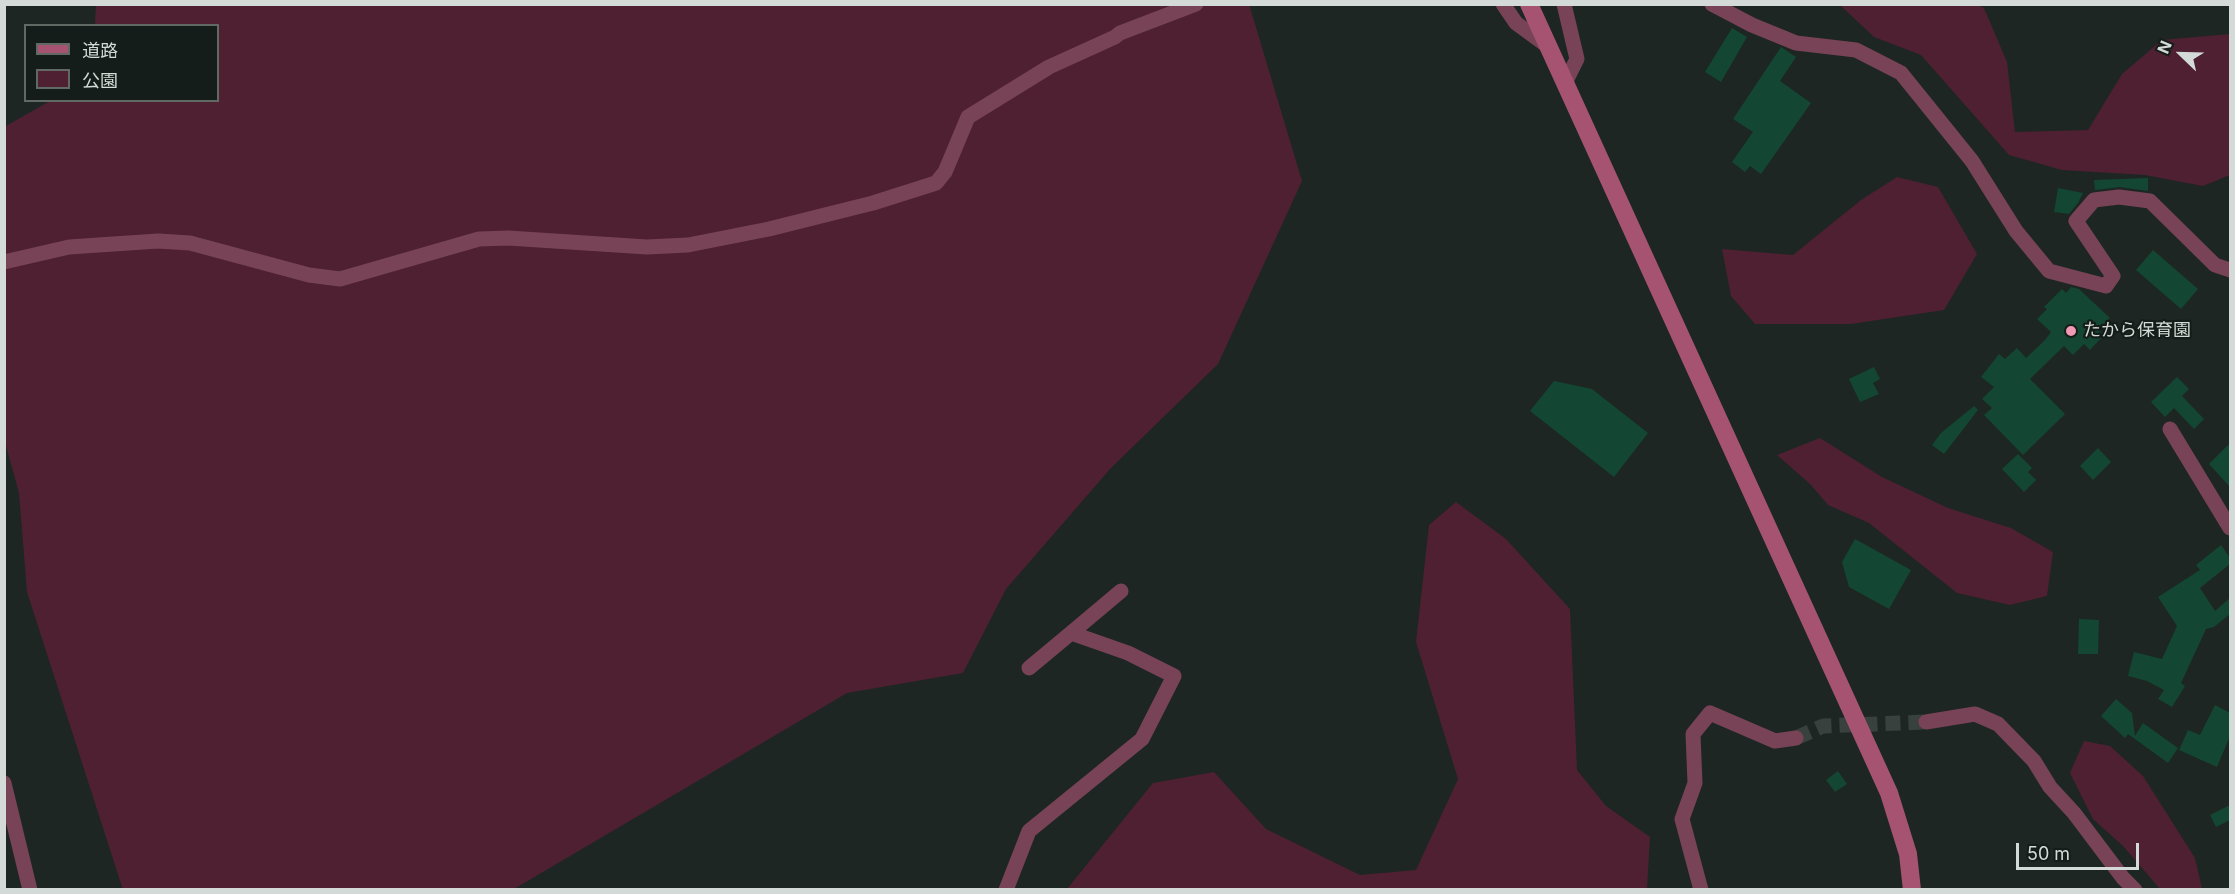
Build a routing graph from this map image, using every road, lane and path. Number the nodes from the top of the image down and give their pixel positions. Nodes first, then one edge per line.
1 (1196, 4) edge
2 (1503, 4) edge
3 (1529, 4) edge
4 (1564, 4) edge
5 (1712, 4) edge
6 (1546, 45) junction
7 (1565, 83) junction
8 (4, 262) edge
9 (2230, 270) edge
10 (2170, 429) dead end
11 (2230, 528) edge
12 (1121, 591) dead end
13 (1071, 633) junction
14 (1029, 668) dead end
15 (1926, 722) tunnel mouth
16 (1796, 738) tunnel mouth
17 (4, 783) edge
18 (30, 890) edge
19 (1006, 890) edge
20 (1701, 890) edge
21 (1912, 890) edge
22 (2135, 890) edge

1 - 8 street
2 - 6 street
3 - 6 street
4 - 7 street
5 - 9 street
6 - 7 street
7 - 21 street
10 - 11 street
12 - 13 street
13 - 14 street
13 - 19 street
15 - 22 street
16 - 20 street
17 - 18 street

